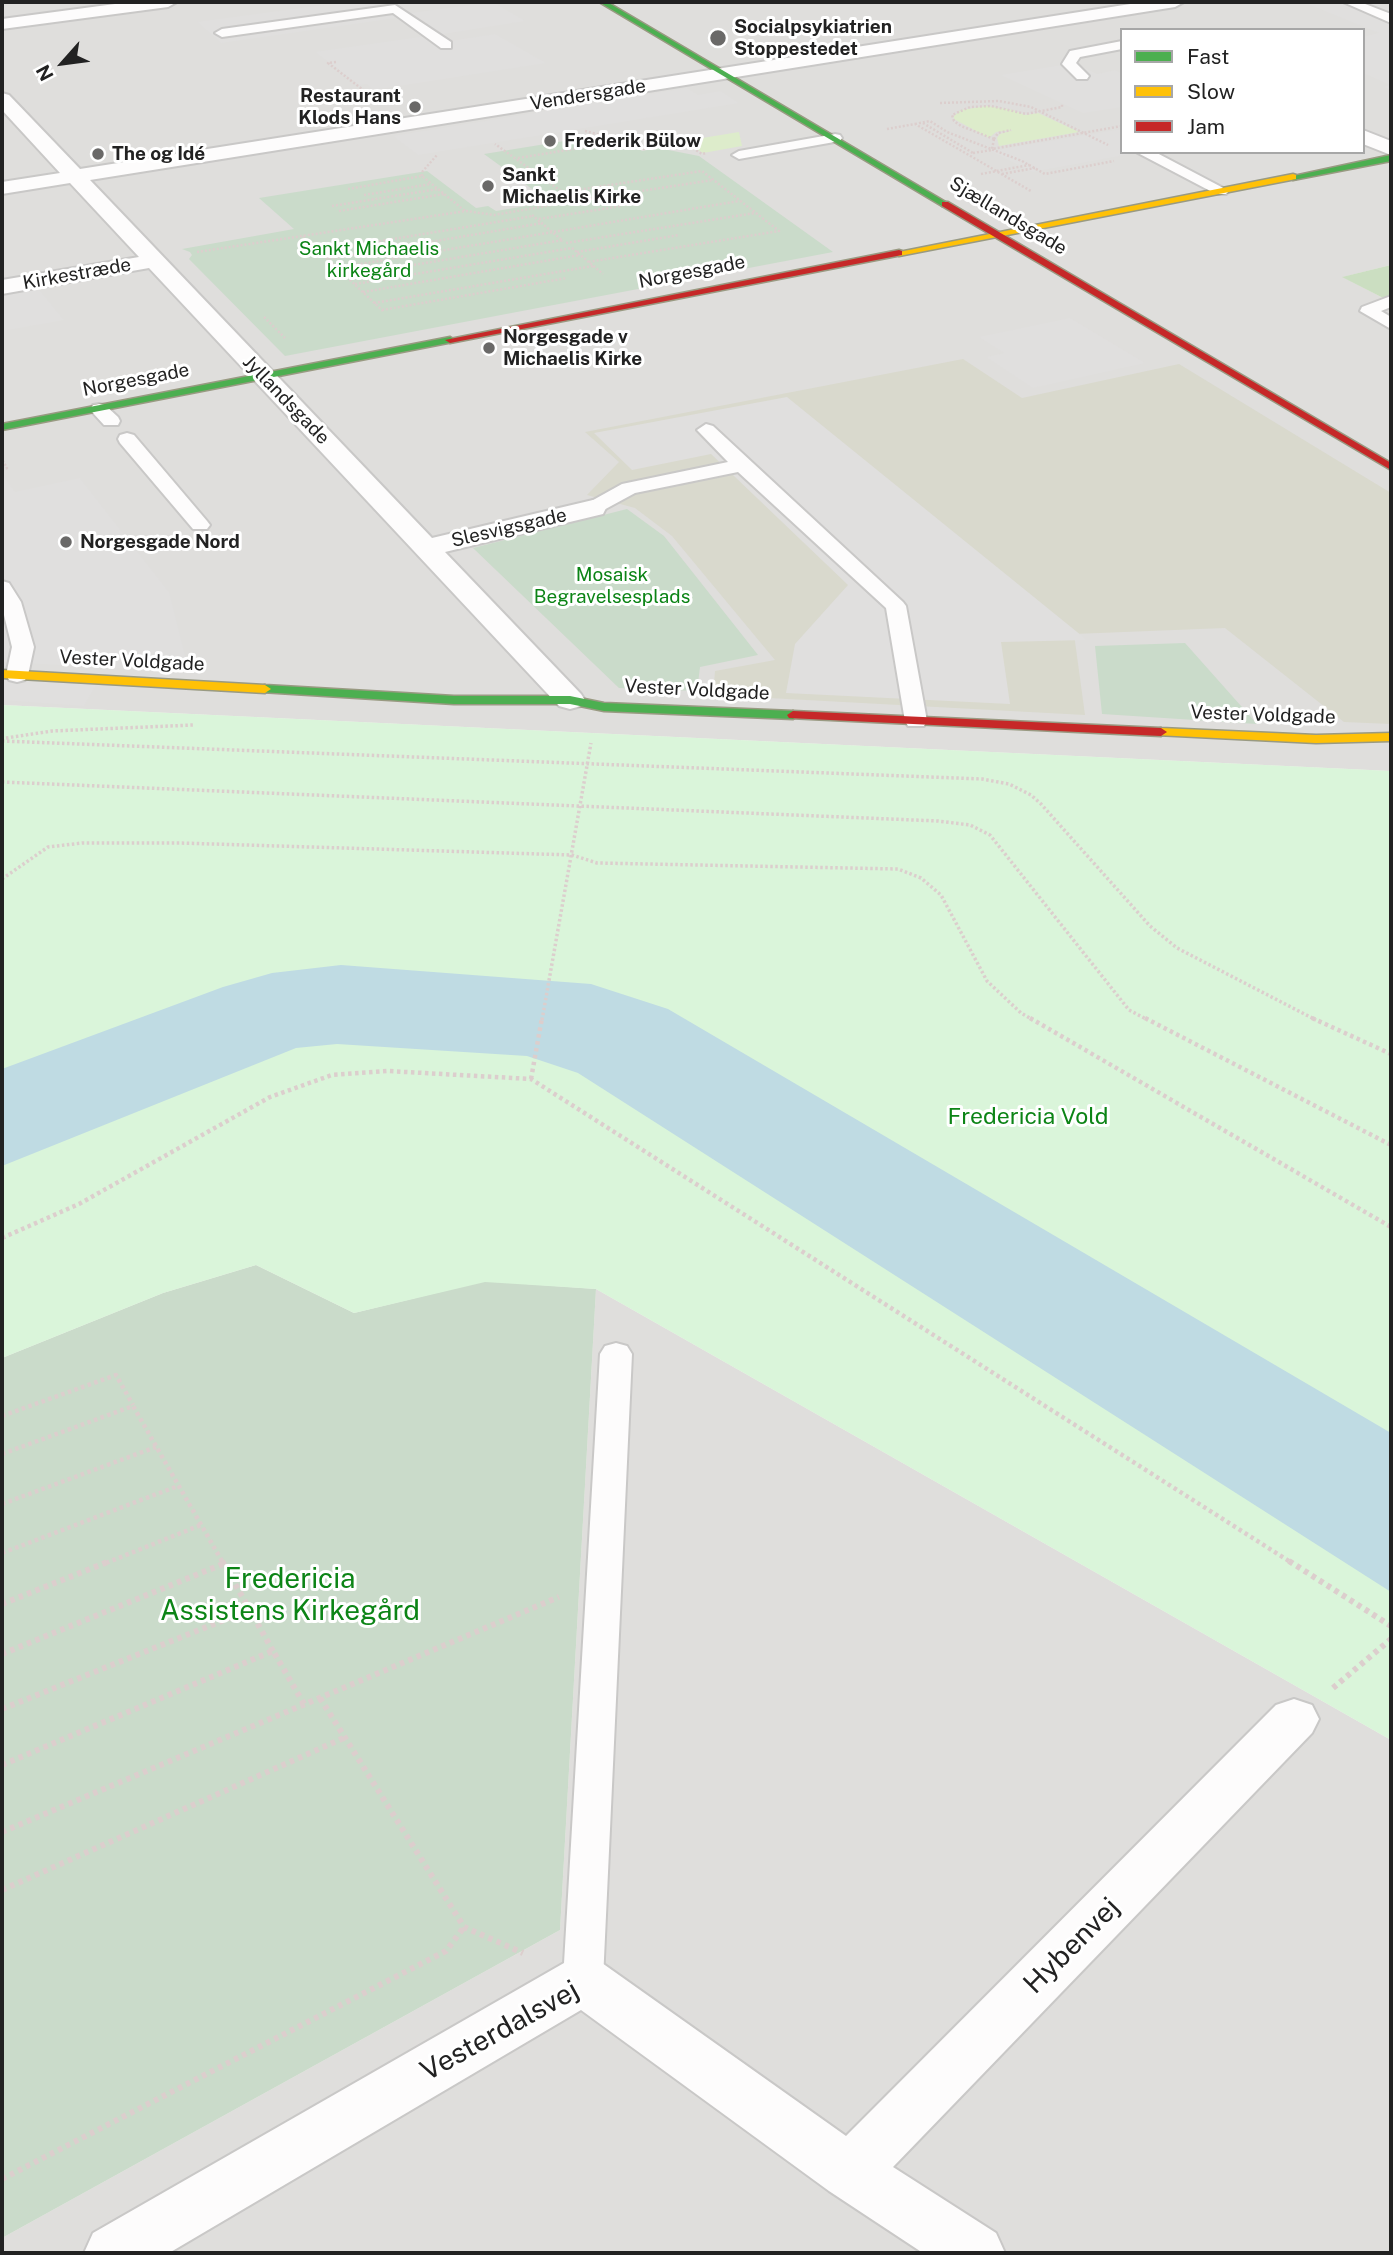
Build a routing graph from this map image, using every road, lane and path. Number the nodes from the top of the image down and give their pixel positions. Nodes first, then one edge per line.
1 (169, 2) edge
2 (602, 2) edge
3 (1071, 2) edge
4 (1175, 2) edge
5 (1349, 2) edge
6 (1097, 14) junction
7 (1391, 19) edge
8 (2, 24) edge
9 (1128, 28) edge
10 (222, 33) dead end
11 (446, 45) dead end
12 (1120, 45) edge
13 (337, 62) dead end
14 (724, 73) junction
15 (1082, 76) dead end
16 (356, 80) dead end
17 (351, 81) junction
18 (4, 103) edge
19 (940, 103) dead end
20 (1062, 104) dead end
21 (1040, 111) junction
22 (923, 122) junction
23 (409, 123) junction
24 (915, 124) junction
25 (1120, 126) edge
26 (577, 129) dead end
27 (1011, 130) dead end
28 (1084, 133) junction
29 (1365, 137) edge
30 (486, 139) dead end
31 (994, 139) junction
32 (841, 142) junction
33 (1108, 145) dead end
34 (592, 146) dead end
35 (993, 149) junction
36 (1391, 149) edge
37 (715, 151) dead end
38 (437, 152) dead end
39 (974, 153) junction
40 (966, 154) junction
41 (1146, 154) edge
42 (517, 158) junction
43 (1391, 158) edge
44 (746, 159) dead end
45 (1030, 165) junction
46 (1036, 168) junction
47 (981, 174) dead end
48 (1001, 174) junction
49 (75, 176) junction
50 (422, 177) junction
51 (713, 180) junction
52 (431, 184) junction
53 (2, 188) edge
54 (348, 189) dead end
55 (438, 189) junction
56 (1031, 191) dead end
57 (1221, 191) junction
58 (563, 192) junction
59 (444, 194) junction
60 (364, 195) dead end
61 (575, 201) junction
62 (740, 201) junction
63 (332, 206) dead end
64 (622, 206) dead end
65 (526, 209) junction
66 (339, 211) dead end
67 (466, 211) junction
68 (755, 213) junction
69 (533, 216) junction
70 (538, 219) junction
71 (543, 223) junction
72 (553, 232) junction
73 (997, 234) junction
74 (679, 235) dead end
75 (303, 236) junction
76 (654, 239) junction
77 (564, 242) junction
78 (572, 248) junction
79 (667, 249) junction
80 (199, 251) junction
81 (320, 251) junction
82 (578, 254) junction
83 (328, 259) junction
84 (152, 261) junction
85 (209, 261) dead end
86 (588, 262) junction
87 (593, 266) junction
88 (337, 268) junction
89 (601, 273) junction
90 (587, 275) dead end
91 (346, 276) junction
92 (573, 277) dead end
93 (355, 284) junction
94 (2, 287) edge
95 (363, 292) junction
96 (1391, 301) edge
97 (374, 303) junction
98 (638, 304) junction
99 (256, 308) dead end
100 (382, 310) junction
101 (391, 318) dead end
102 (1391, 324) edge
103 (294, 346) dead end
104 (264, 376) junction
105 (2, 427) edge
106 (706, 430) dead end
107 (127, 439) dead end
108 (2, 460) edge
109 (742, 464) junction
110 (1391, 467) edge
111 (2, 470) edge
112 (593, 508) joint
113 (200, 525) dead end
114 (425, 548) junction
115 (2, 587) edge
116 (9, 675) edge
117 (570, 700) junction
118 (916, 721) junction
119 (1391, 737) edge
120 (2, 741) edge
121 (589, 756) dead end
122 (586, 763) junction
123 (3, 780) edge
124 (580, 807) junction
125 (572, 855) junction
126 (2, 879) edge
127 (1391, 1054) edge
128 (531, 1079) junction
129 (1391, 1145) edge
130 (1391, 1227) edge
131 (2, 1238) edge
132 (616, 1353) dead end
133 (133, 1406) junction
134 (2, 1416) edge
135 (156, 1447) junction
136 (2, 1454) edge
137 (178, 1486) junction
138 (2, 1504) edge
139 (201, 1525) junction
140 (2, 1553) edge
141 (223, 1564) junction
142 (605, 1577) junction
143 (2, 1604) edge
144 (249, 1609) junction
145 (1391, 1626) edge
146 (1391, 1639) edge
147 (273, 1651) junction
148 (2, 1654) edge
149 (320, 1698) junction
150 (304, 1704) junction
151 (2, 1709) edge
152 (1294, 1720) joint
153 (345, 1737) junction
154 (2, 1765) edge
155 (2, 1832) edge
156 (2, 1889) edge
157 (464, 1927) junction
158 (583, 1980) junction
159 (849, 2172) junction
160 (2, 2179) edge
161 (114, 2253) edge
162 (975, 2253) edge

1 - 8 street
2 - 14 street, Sjællandsgade
3 - 6 street
4 - 6 street, Vendersgade
5 - 7 lane
6 - 9 street
6 - 14 street, Vendersgade
10 - 11 lane
12 - 15 lane
13 - 17 path
14 - 23 street, Vendersgade
14 - 32 street, Sjællandsgade
16 - 17 path
17 - 23 path
18 - 49 street, Jyllandsgade
19 - 21 path
20 - 21 path
21 - 28 path
21 - 31 path
22 - 24 path
22 - 35 path
22 - 39 path
23 - 49 street, Vendersgade
24 - 32 path
24 - 40 path
25 - 28 path
26 - 37 path
27 - 31 path
28 - 33 path
28 - 35 path
29 - 36 street
30 - 42 path
31 - 35 path
32 - 44 lane
32 - 73 street, Sjællandsgade
34 - 42 path
35 - 39 path
35 - 45 path
38 - 50 path
39 - 40 path
40 - 48 path
41 - 46 path
41 - 57 lane
42 - 58 path
43 - 57 street, Norgesgade
45 - 46 path
45 - 47 path
46 - 48 path
48 - 56 path
49 - 53 street, Vendersgade
49 - 84 street, Jyllandsgade
50 - 52 path
50 - 54 path
51 - 58 path
51 - 61 path
51 - 62 path
52 - 55 path
52 - 60 path
55 - 59 path
55 - 63 path
57 - 73 street, Norgesgade
58 - 61 path
59 - 66 path
59 - 67 path
61 - 65 path
62 - 68 path
62 - 72 path
64 - 70 path
65 - 67 path
65 - 69 path
67 - 75 path
68 - 77 path
68 - 79 path
69 - 70 path
69 - 81 path
70 - 71 path
71 - 72 path
71 - 83 path
72 - 77 path
72 - 88 path
73 - 98 street, Norgesgade
73 - 110 street, Sjællandsgade
74 - 76 path
75 - 80 path
75 - 81 path
76 - 79 path
76 - 82 path
77 - 78 path
77 - 91 path
78 - 82 path
78 - 93 path
79 - 86 path
80 - 84 path
80 - 85 path
81 - 83 path
82 - 86 path
82 - 95 path
83 - 88 path
84 - 94 street, Kirkestræde
84 - 104 street, Jyllandsgade
86 - 87 path
87 - 89 path
87 - 97 path
88 - 91 path
89 - 90 path
89 - 98 path
91 - 93 path
92 - 100 path
93 - 95 path
95 - 97 path
96 - 102 lane
97 - 100 path
98 - 104 street, Norgesgade
99 - 103 path
100 - 101 path
104 - 105 street, Norgesgade
104 - 114 street, Jyllandsgade
106 - 109 lane
107 - 113 lane
108 - 111 path
109 - 112 lane
109 - 118 lane
112 - 114 street, Slesvigsgade
114 - 117 street, Jyllandsgade
115 - 116 lane
116 - 117 street, Vester Voldgade
117 - 118 street, Vester Voldgade
118 - 119 street, Vester Voldgade
120 - 122 path
121 - 122 path
122 - 124 path
122 - 127 path
123 - 124 path
124 - 125 path
124 - 129 path
125 - 126 path
125 - 128 path
125 - 130 path
128 - 131 path
128 - 145 path
132 - 142 lane
133 - 134 path
133 - 135 path
133 - 136 path
135 - 137 path
135 - 138 path
137 - 139 path
137 - 140 path
139 - 141 path
139 - 143 path
141 - 144 path
141 - 148 path
142 - 149 path
142 - 158 lane
144 - 147 path
144 - 151 path
146 - 152 path
147 - 150 path
147 - 154 path
149 - 150 path
149 - 153 path
150 - 155 path
152 - 159 street, Hybenvej
153 - 156 path
153 - 157 path
157 - 158 path
157 - 160 path
158 - 159 street, Vesterdalsvej
158 - 161 street, Vesterdalsvej
159 - 162 street, Vesterdalsvej

